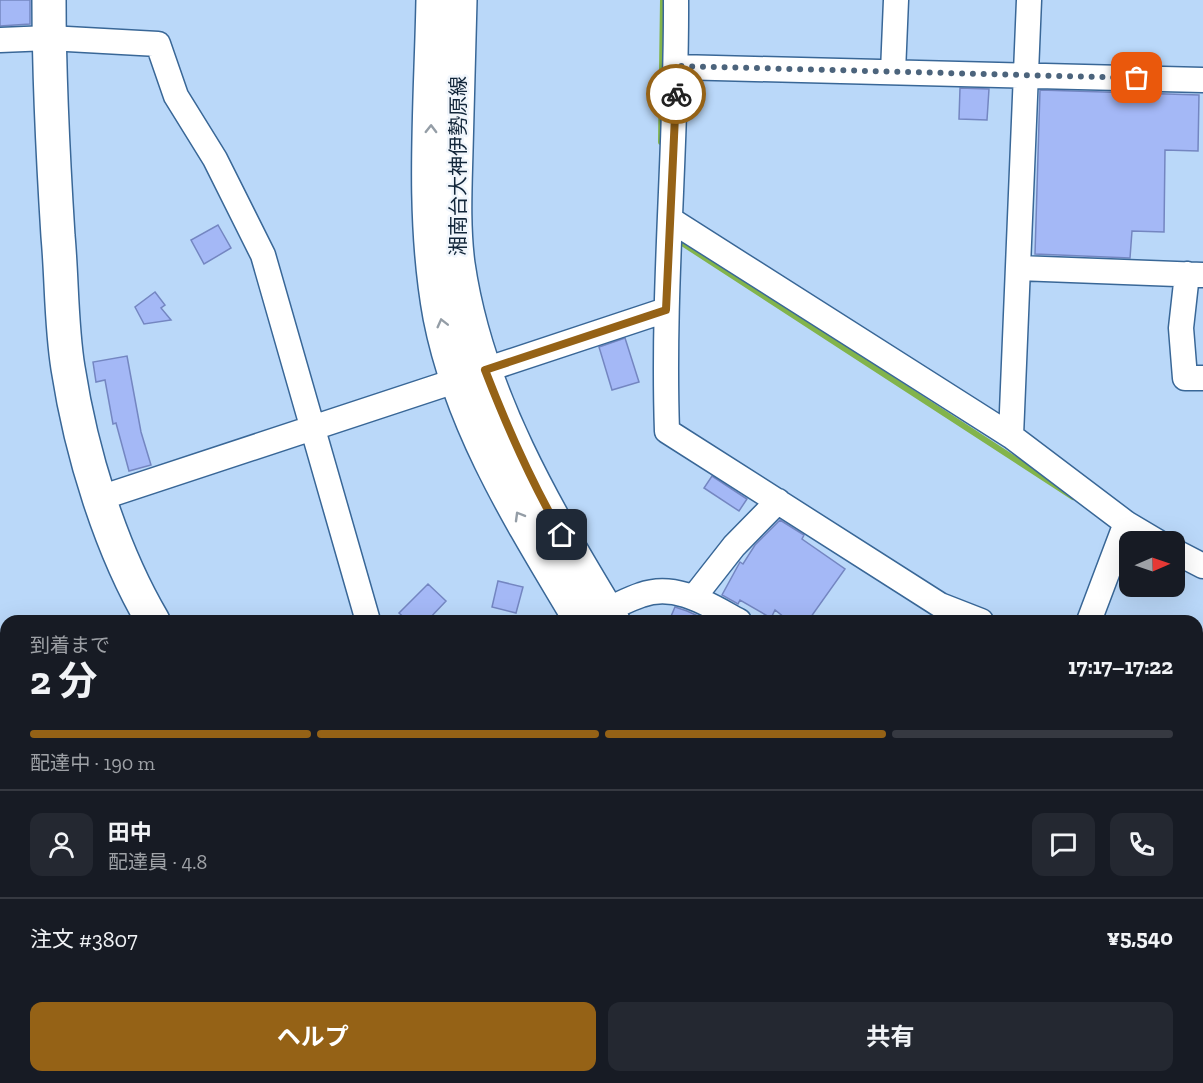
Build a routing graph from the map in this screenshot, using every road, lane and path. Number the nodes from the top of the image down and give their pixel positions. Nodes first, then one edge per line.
1 (49, 0) edge
2 (433, 0) edge
3 (460, 0) edge
4 (676, 0) edge
5 (896, 0) edge
6 (1029, 0) edge
7 (49, 39) junction
8 (0, 40) edge
9 (677, 66) junction
10 (894, 72) junction
11 (1026, 76) junction
12 (1203, 80) edge
13 (671, 220) junction
14 (1018, 268) junction
15 (1195, 275) edge
16 (666, 310) junction
17 (471, 375) junction
18 (1203, 378) edge
19 (314, 428) junction
20 (1011, 436) junction
21 (100, 498) junction
22 (778, 501) junction
23 (1126, 523) junction
24 (1139, 531) edge
25 (1185, 557) edge
26 (1203, 566) edge
27 (694, 597) junction
28 (938, 613) edge
29 (144, 615) edge
30 (366, 615) edge
31 (598, 615) edge
32 (605, 615) edge
33 (728, 615) edge
34 (1091, 615) edge

1 - 7 street
17 -> 2 street, 湘南台大神伊勢原線
3 - 17 street, 湘南台大神伊勢原線
4 - 9 street
5 - 10 street
6 - 11 street
7 - 8 street
7 - 19 street
7 - 21 street
9 - 10 street
9 - 13 street
10 - 11 street
11 - 12 street
11 - 14 street
13 - 16 street
13 - 20 street
14 - 15 street
14 - 20 street
15 - 18 street
16 - 17 street
16 - 22 street
17 - 19 street
17 - 31 street, 湘南台大神伊勢原線
19 - 21 street
19 - 30 street
20 - 23 street
21 - 29 street
22 - 27 street
22 - 28 street
23 - 24 street
23 - 34 street
25 - 26 street
27 - 32 street
27 - 33 street

